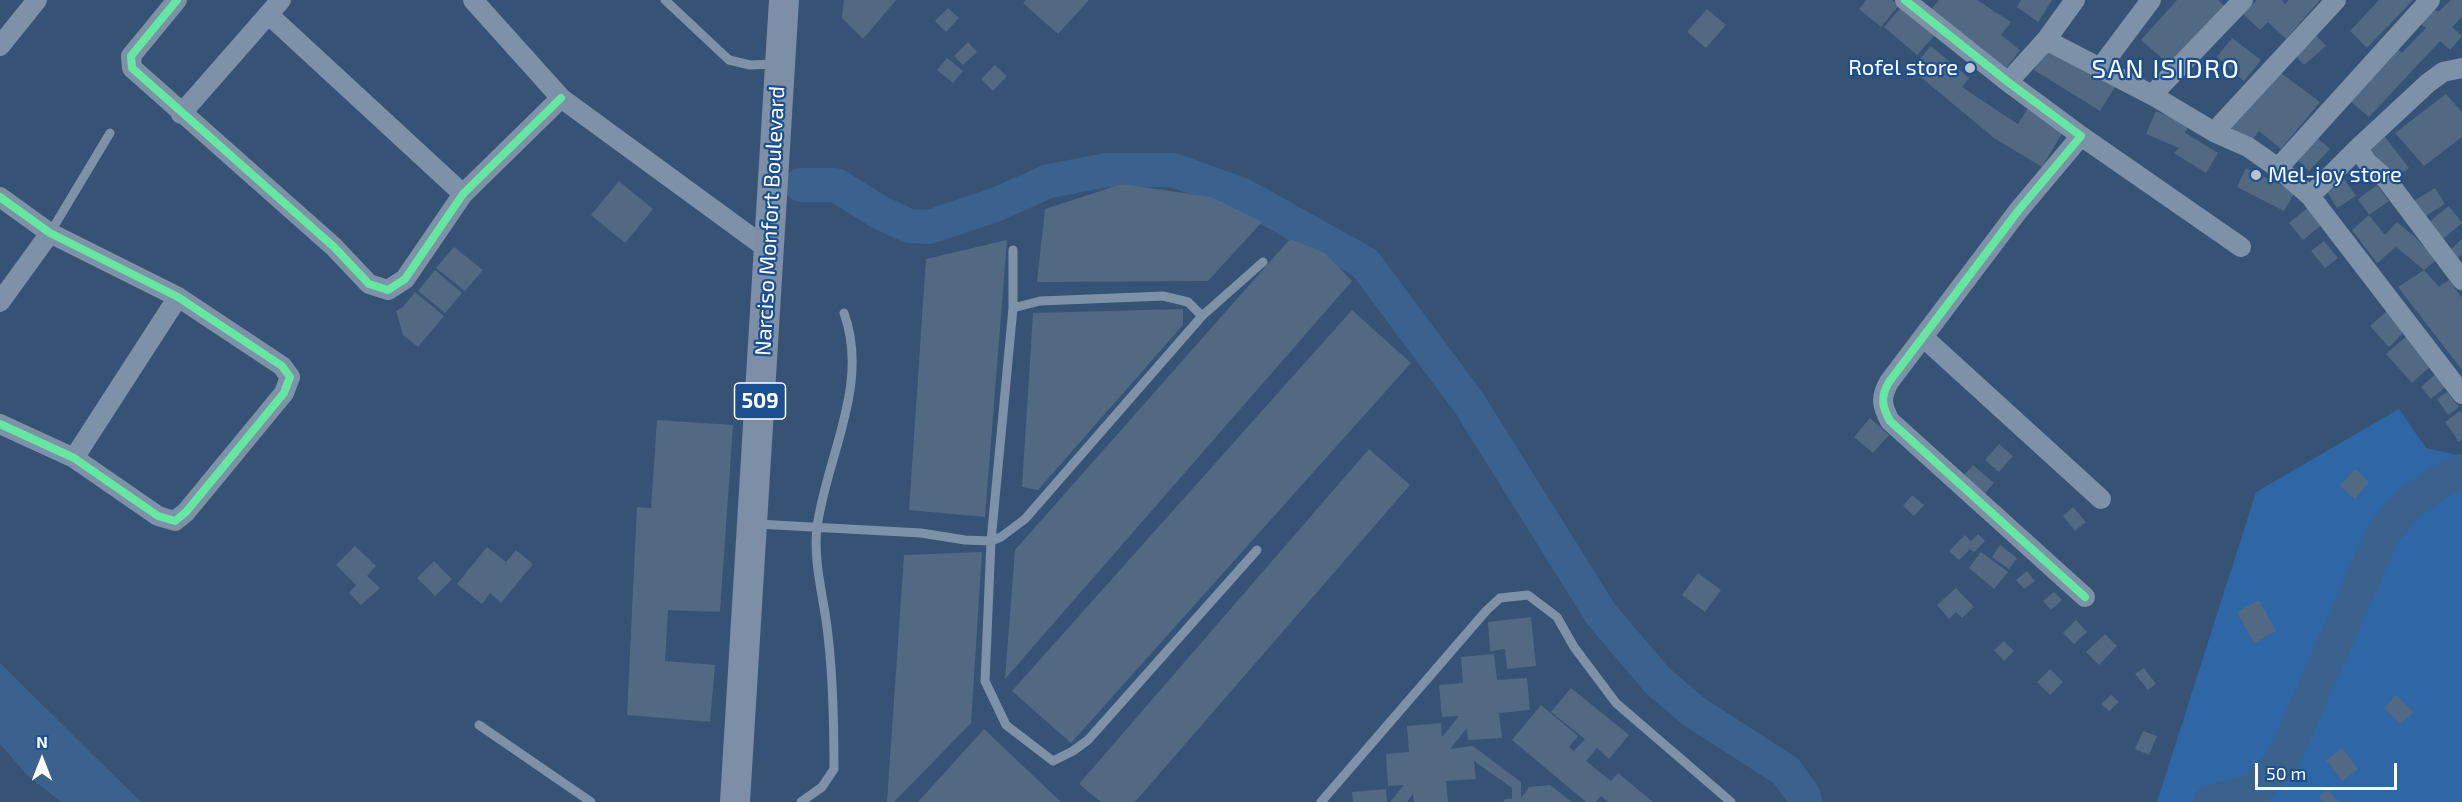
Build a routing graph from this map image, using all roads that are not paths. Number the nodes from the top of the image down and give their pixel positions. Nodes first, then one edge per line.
1 (37, 0) edge
2 (177, 0) edge
3 (473, 0) edge
4 (665, 0) edge
5 (784, 0) edge
6 (1905, 0) edge
7 (2075, 0) edge
8 (2151, 0) edge
9 (2243, 0) edge
10 (2336, 0) edge
11 (2430, 0) edge
12 (275, 8) edge
13 (2046, 40) junction
14 (0, 46) edge
15 (780, 64) junction
16 (2100, 68) junction
17 (2462, 68) edge
18 (2008, 82) junction
19 (2152, 95) junction
20 (561, 98) junction
21 (181, 114) junction
22 (2214, 132) junction
23 (110, 133) dead end
24 (2081, 136) junction
25 (2358, 148) junction
26 (2278, 168) junction
27 (463, 194) junction
28 (2310, 196) junction
29 (0, 197) edge
30 (50, 233) junction
31 (2241, 247) dead end
32 (769, 250) junction
33 (1013, 250) dead end
34 (1263, 262) dead end
35 (2462, 280) edge
36 (178, 297) junction
37 (0, 302) edge
38 (1013, 308) junction
39 (844, 313) dead end
40 (1202, 316) junction
41 (1923, 337) junction
42 (2462, 394) edge
43 (0, 424) edge
44 (74, 458) junction
45 (2101, 499) dead end
46 (752, 524) junction
47 (817, 527) junction
48 (991, 540) junction
49 (1257, 550) dead end
50 (2085, 597) dead end
51 (479, 725) dead end
52 (591, 802) edge
53 (735, 802) edge
54 (801, 802) edge
55 (1321, 802) edge
56 (1731, 802) edge

1 - 14 street
2 - 21 street
3 - 20 street
4 - 15 lane
5 - 15 main road, Narciso Monfort Boulevard / 509
6 - 18 street
7 - 13 street
8 - 16 street
9 - 19 street
10 - 22 street
11 - 26 street
12 - 21 street
12 - 27 street
13 - 16 street
13 - 18 street
15 - 32 main road, Narciso Monfort Boulevard / 509
16 - 19 street
17 - 25 street
18 - 24 street
19 - 22 street
20 - 27 street
20 - 32 street
21 - 27 street
22 - 26 street
23 - 30 lane
24 - 31 street
24 - 41 street
25 - 28 street
25 - 35 street
26 - 28 street
28 - 42 street
29 - 30 street
30 - 36 street
30 - 37 street
32 - 46 main road, Narciso Monfort Boulevard / 509
33 - 38 lane
34 - 40 lane
36 - 44 street
36 - 44 street
38 - 40 lane
38 - 48 lane
39 - 47 lane
40 - 48 lane
41 - 45 street
41 - 50 street
43 - 44 street
46 - 47 lane
46 - 53 main road, Narciso Monfort Boulevard / 509
47 - 48 lane
47 - 54 lane
48 - 49 lane
51 - 52 lane
55 - 56 lane

